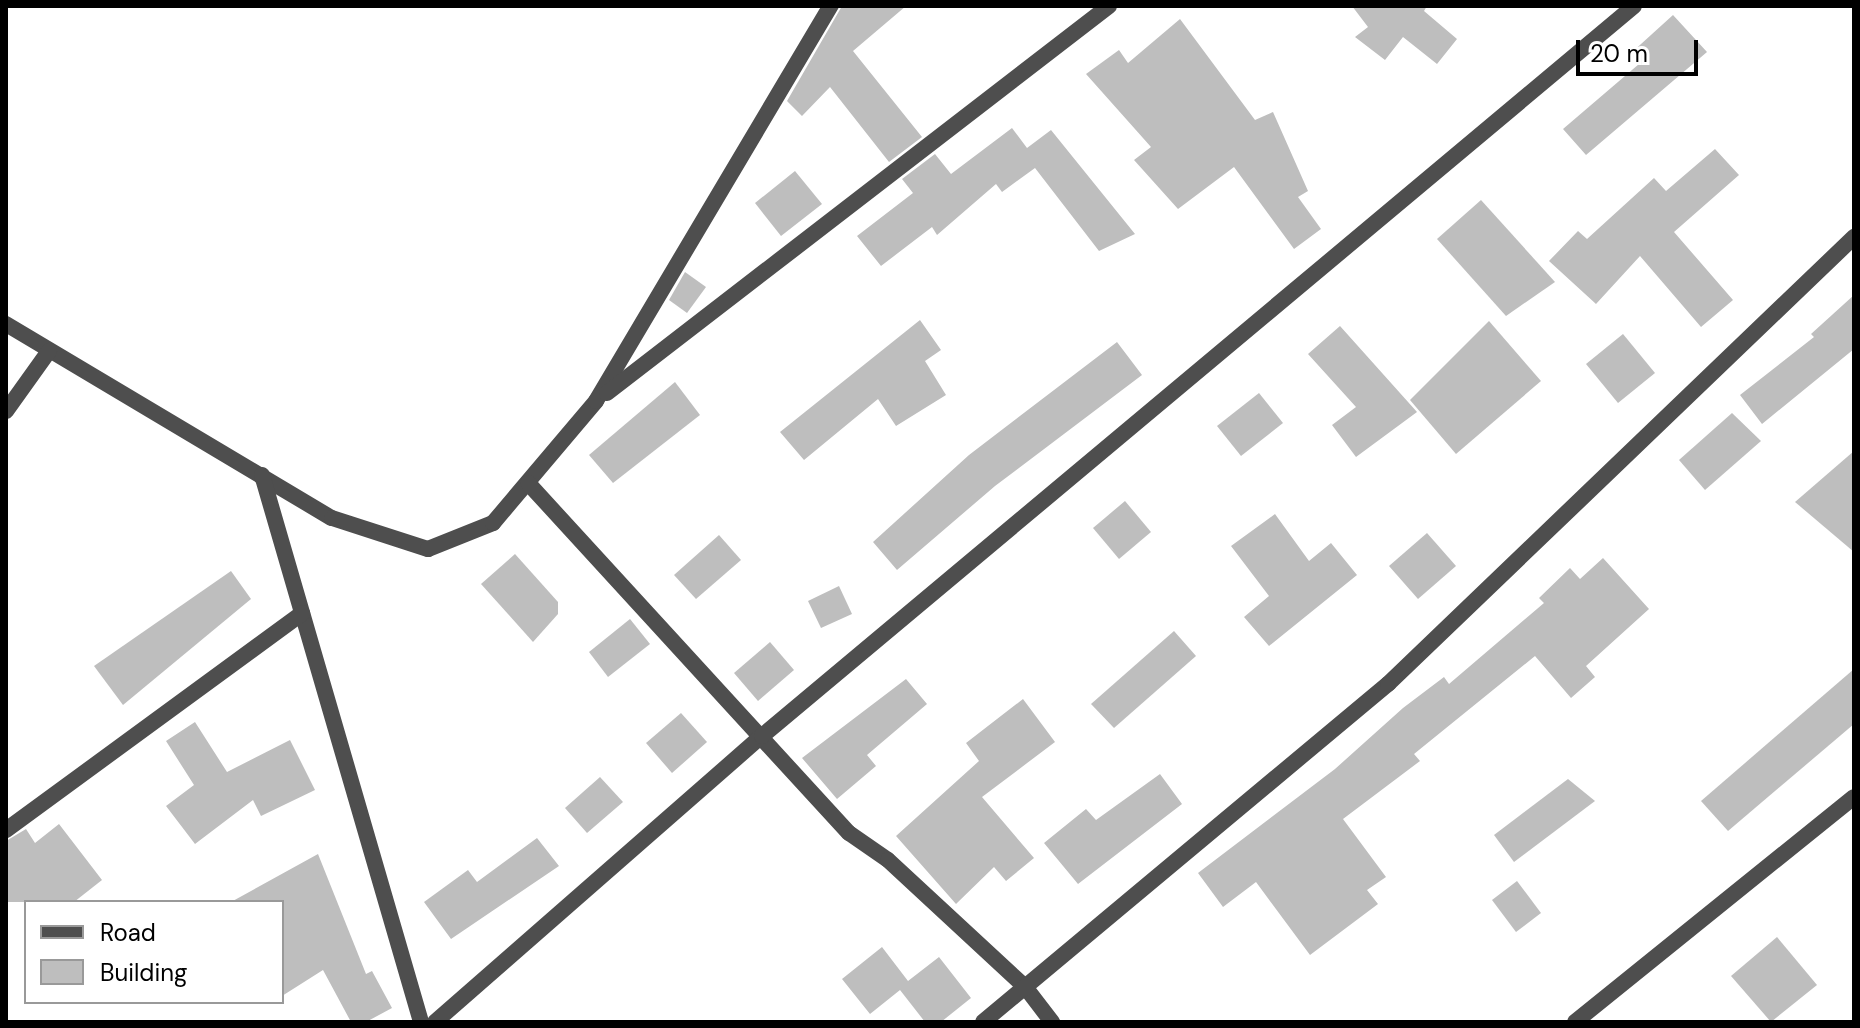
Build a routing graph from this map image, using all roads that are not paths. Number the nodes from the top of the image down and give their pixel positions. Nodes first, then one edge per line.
1 (831, 6) edge
2 (1109, 6) edge
3 (1634, 6) edge
4 (1854, 237) edge
5 (6, 324) edge
6 (49, 351) junction
7 (596, 401) junction
8 (6, 411) edge
9 (262, 475) junction
10 (528, 483) junction
11 (302, 613) junction
12 (762, 736) junction
13 (1854, 797) edge
14 (6, 830) edge
15 (1026, 988) junction
16 (421, 1022) edge
17 (435, 1022) edge
18 (983, 1022) edge
19 (1052, 1022) edge
20 (1575, 1022) edge

1 - 7 street
2 - 7 street
3 - 12 street
4 - 15 street
5 - 6 street
6 - 8 street
6 - 9 street
7 - 10 street
9 - 10 street
9 - 11 street
10 - 12 street
11 - 14 street
11 - 16 street
12 - 15 street
12 - 17 street
13 - 20 street
15 - 18 street
15 - 19 street

